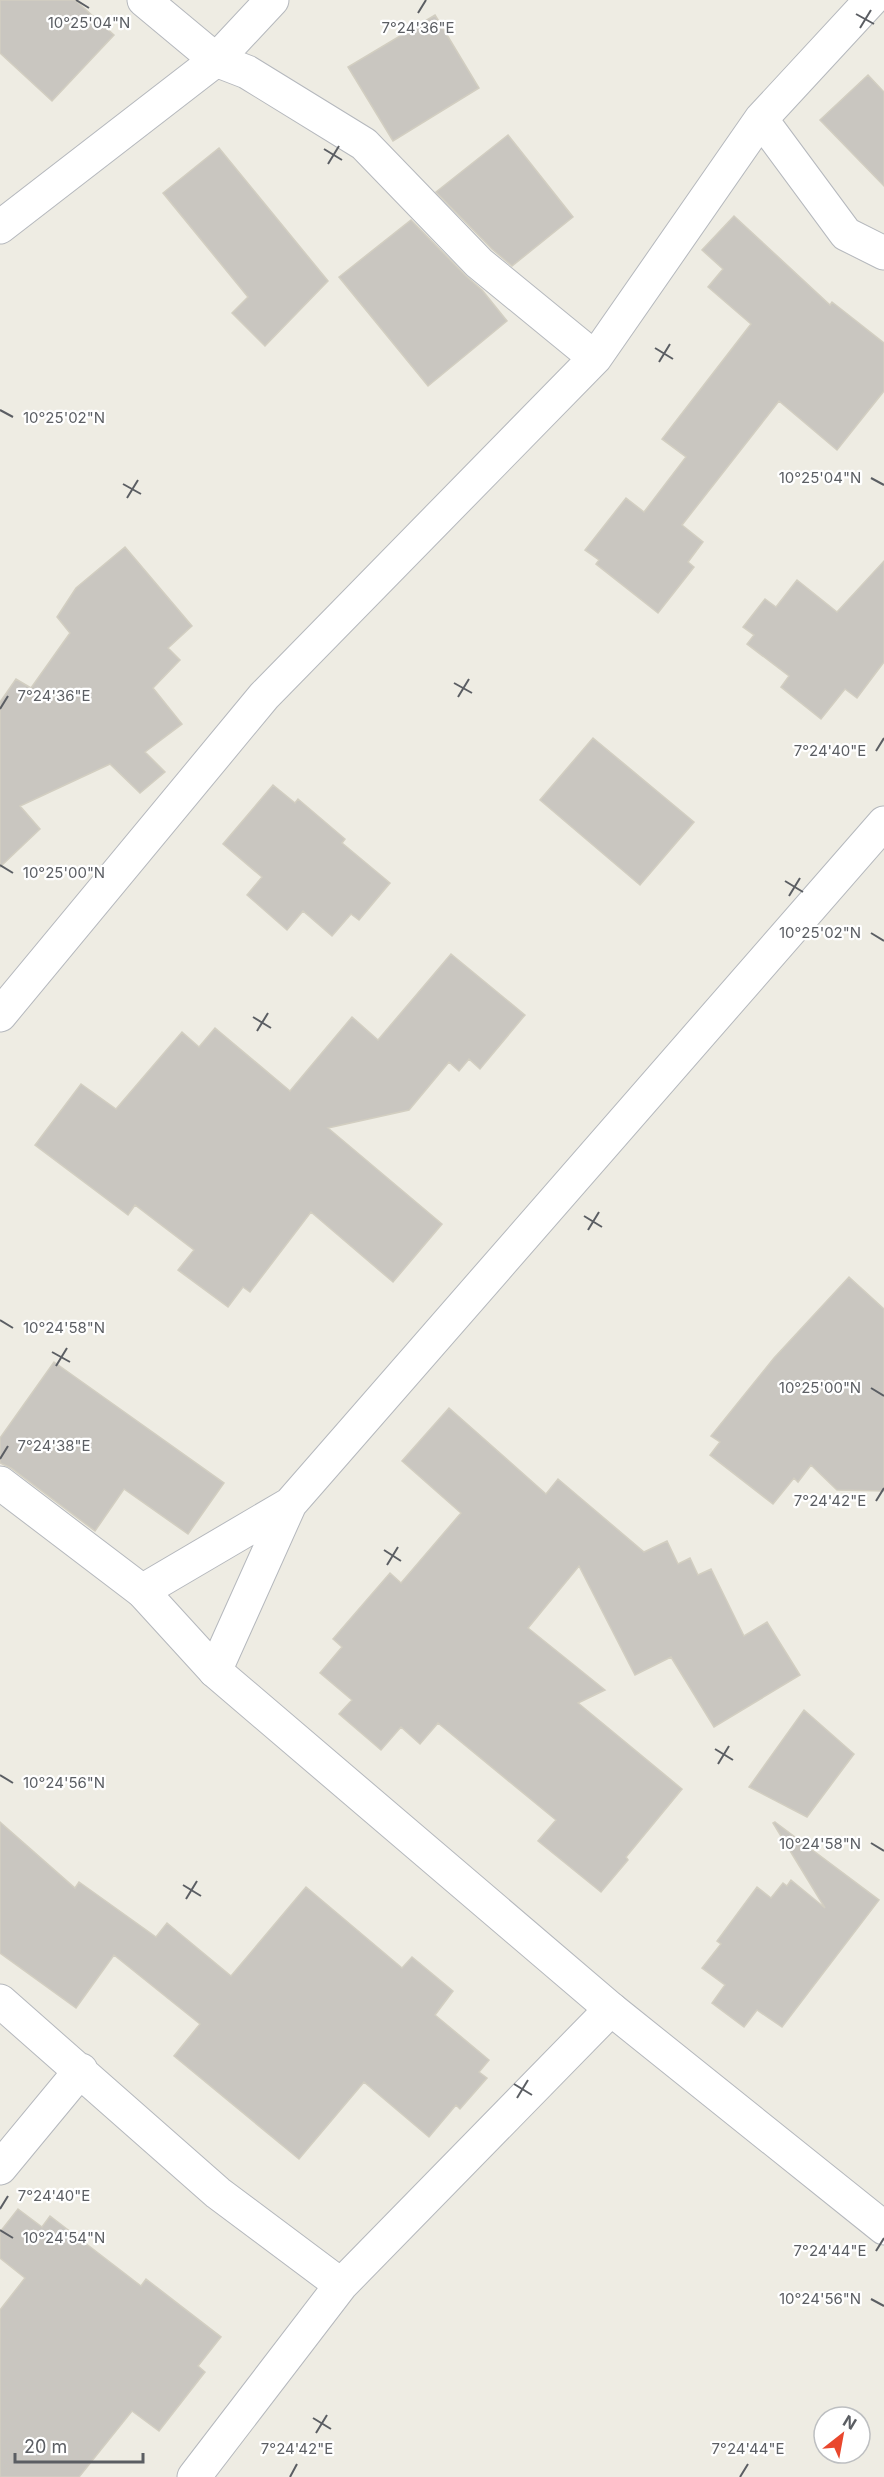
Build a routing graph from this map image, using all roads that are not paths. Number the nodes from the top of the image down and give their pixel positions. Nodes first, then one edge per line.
1 (144, 0) edge
2 (272, 0) edge
3 (871, 0) edge
4 (216, 60) junction
5 (761, 119) junction
6 (0, 227) edge
7 (884, 253) edge
8 (595, 358) junction
9 (884, 823) edge
10 (0, 1015) edge
11 (0, 1483) edge
12 (290, 1504) junction
13 (142, 1591) junction
14 (215, 1671) junction
15 (0, 2001) edge
16 (611, 2008) junction
17 (81, 2070) junction
18 (0, 2168) edge
19 (884, 2228) edge
20 (341, 2285) junction
21 (194, 2477) edge

1 - 4 street
2 - 4 street
3 - 5 street
4 - 6 street
4 - 8 street
5 - 7 street
5 - 8 street
8 - 10 street
9 - 12 street
11 - 13 street
12 - 13 street
12 - 14 street
13 - 14 street
14 - 16 street
15 - 17 street
16 - 19 street
16 - 20 street
17 - 18 street
17 - 20 street
20 - 21 street

